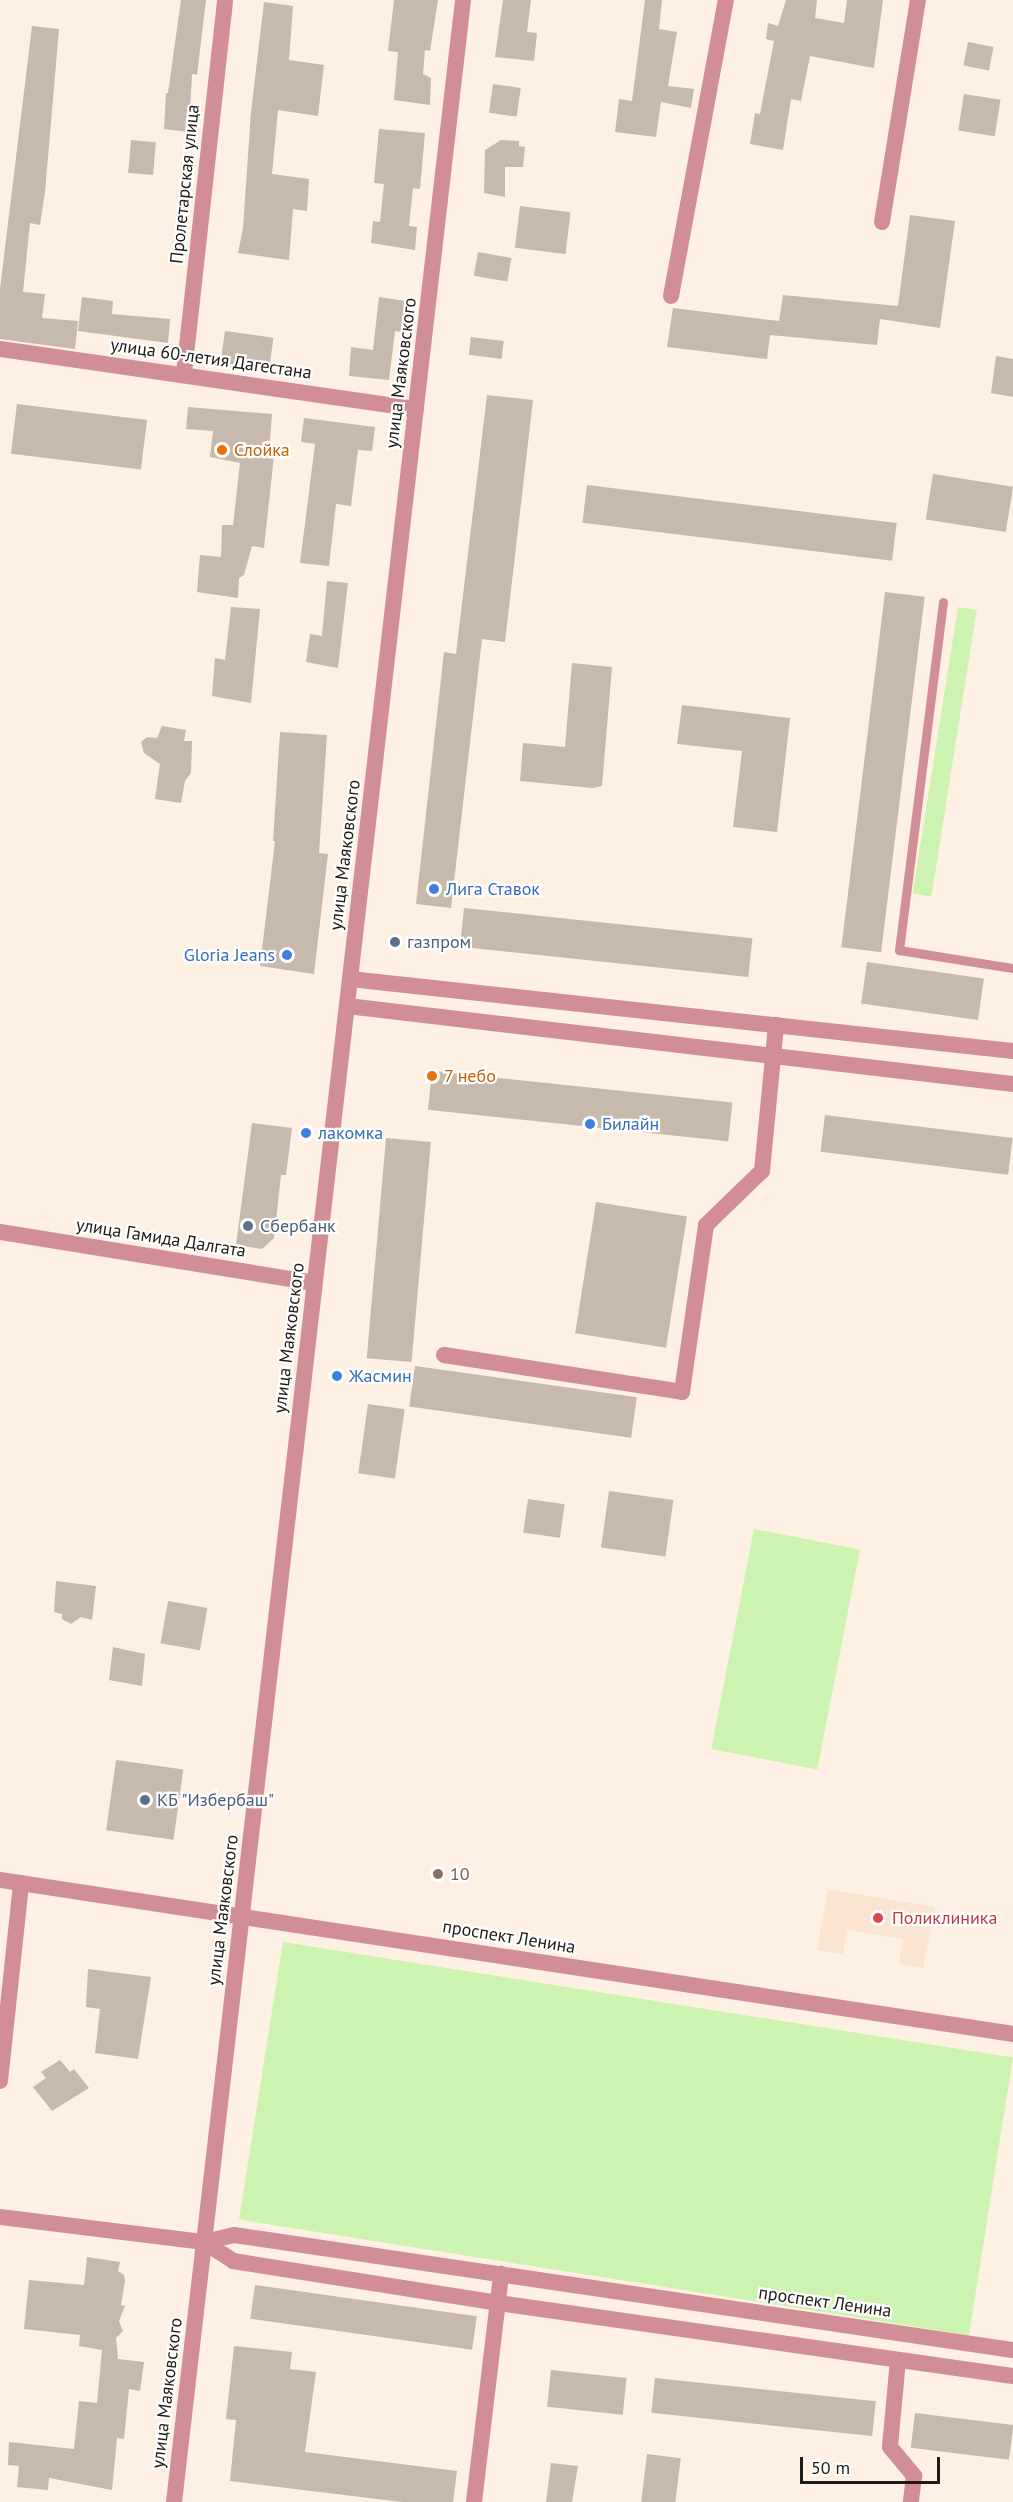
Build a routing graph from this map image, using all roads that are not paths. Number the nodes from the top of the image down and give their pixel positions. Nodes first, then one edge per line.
1 (225, 0) edge
2 (463, 0) edge
3 (726, 0) edge
4 (918, 0) edge
5 (882, 222) dead end
6 (671, 296) dead end
7 (0, 349) edge
8 (184, 373) junction
9 (416, 409) junction
10 (943, 602) dead end
11 (1013, 968) edge
12 (350, 979) junction
13 (347, 1006) junction
14 (776, 1025) junction
15 (1013, 1051) edge
16 (773, 1056) junction
17 (1013, 1084) edge
18 (0, 1232) edge
19 (315, 1283) junction
20 (444, 1356) dead end
21 (0, 1880) edge
22 (21, 1883) junction
23 (242, 1916) junction
24 (1013, 2034) edge
25 (0, 2081) edge
26 (0, 2217) edge
27 (204, 2242) junction
28 (501, 2274) junction
29 (598, 2288) junction
30 (498, 2303) junction
31 (596, 2317) junction
32 (866, 2328) junction
33 (1013, 2350) edge
34 (862, 2355) junction
35 (898, 2360) junction
36 (1013, 2376) edge
37 (174, 2502) edge
38 (474, 2502) edge
39 (911, 2502) edge

1 - 8 street, Пролетарская улица
2 - 9 street, улица Маяковского
3 - 6 street
4 - 5 street
7 - 8 street, улица 60-летия Дагестана
8 - 9 street, улица 60-летия Дагестана
9 - 12 street, улица Маяковского
10 - 11 lane
12 - 13 street, улица Маяковского
12 - 14 street
13 - 16 street
13 - 19 street, улица Маяковского
14 - 15 street
14 - 16 street
16 - 17 street
16 - 20 street
18 - 19 street, улица Гамида Далгата
19 - 23 street, улица Маяковского
21 - 22 street, проспект Ленина
22 - 23 street, проспект Ленина
22 - 25 street
23 - 24 street, проспект Ленина
23 - 27 street, улица Маяковского
26 - 27 street
27 - 28 street, проспект Ленина
27 - 30 street
27 - 37 street, улица Маяковского
28 - 29 street, проспект Ленина
28 - 30 street
29 - 31 street
29 - 32 street, проспект Ленина
30 - 31 street
30 - 38 street
31 - 34 street
32 - 33 street, проспект Ленина
32 - 34 street
34 - 35 street
35 - 36 street
35 - 39 street

